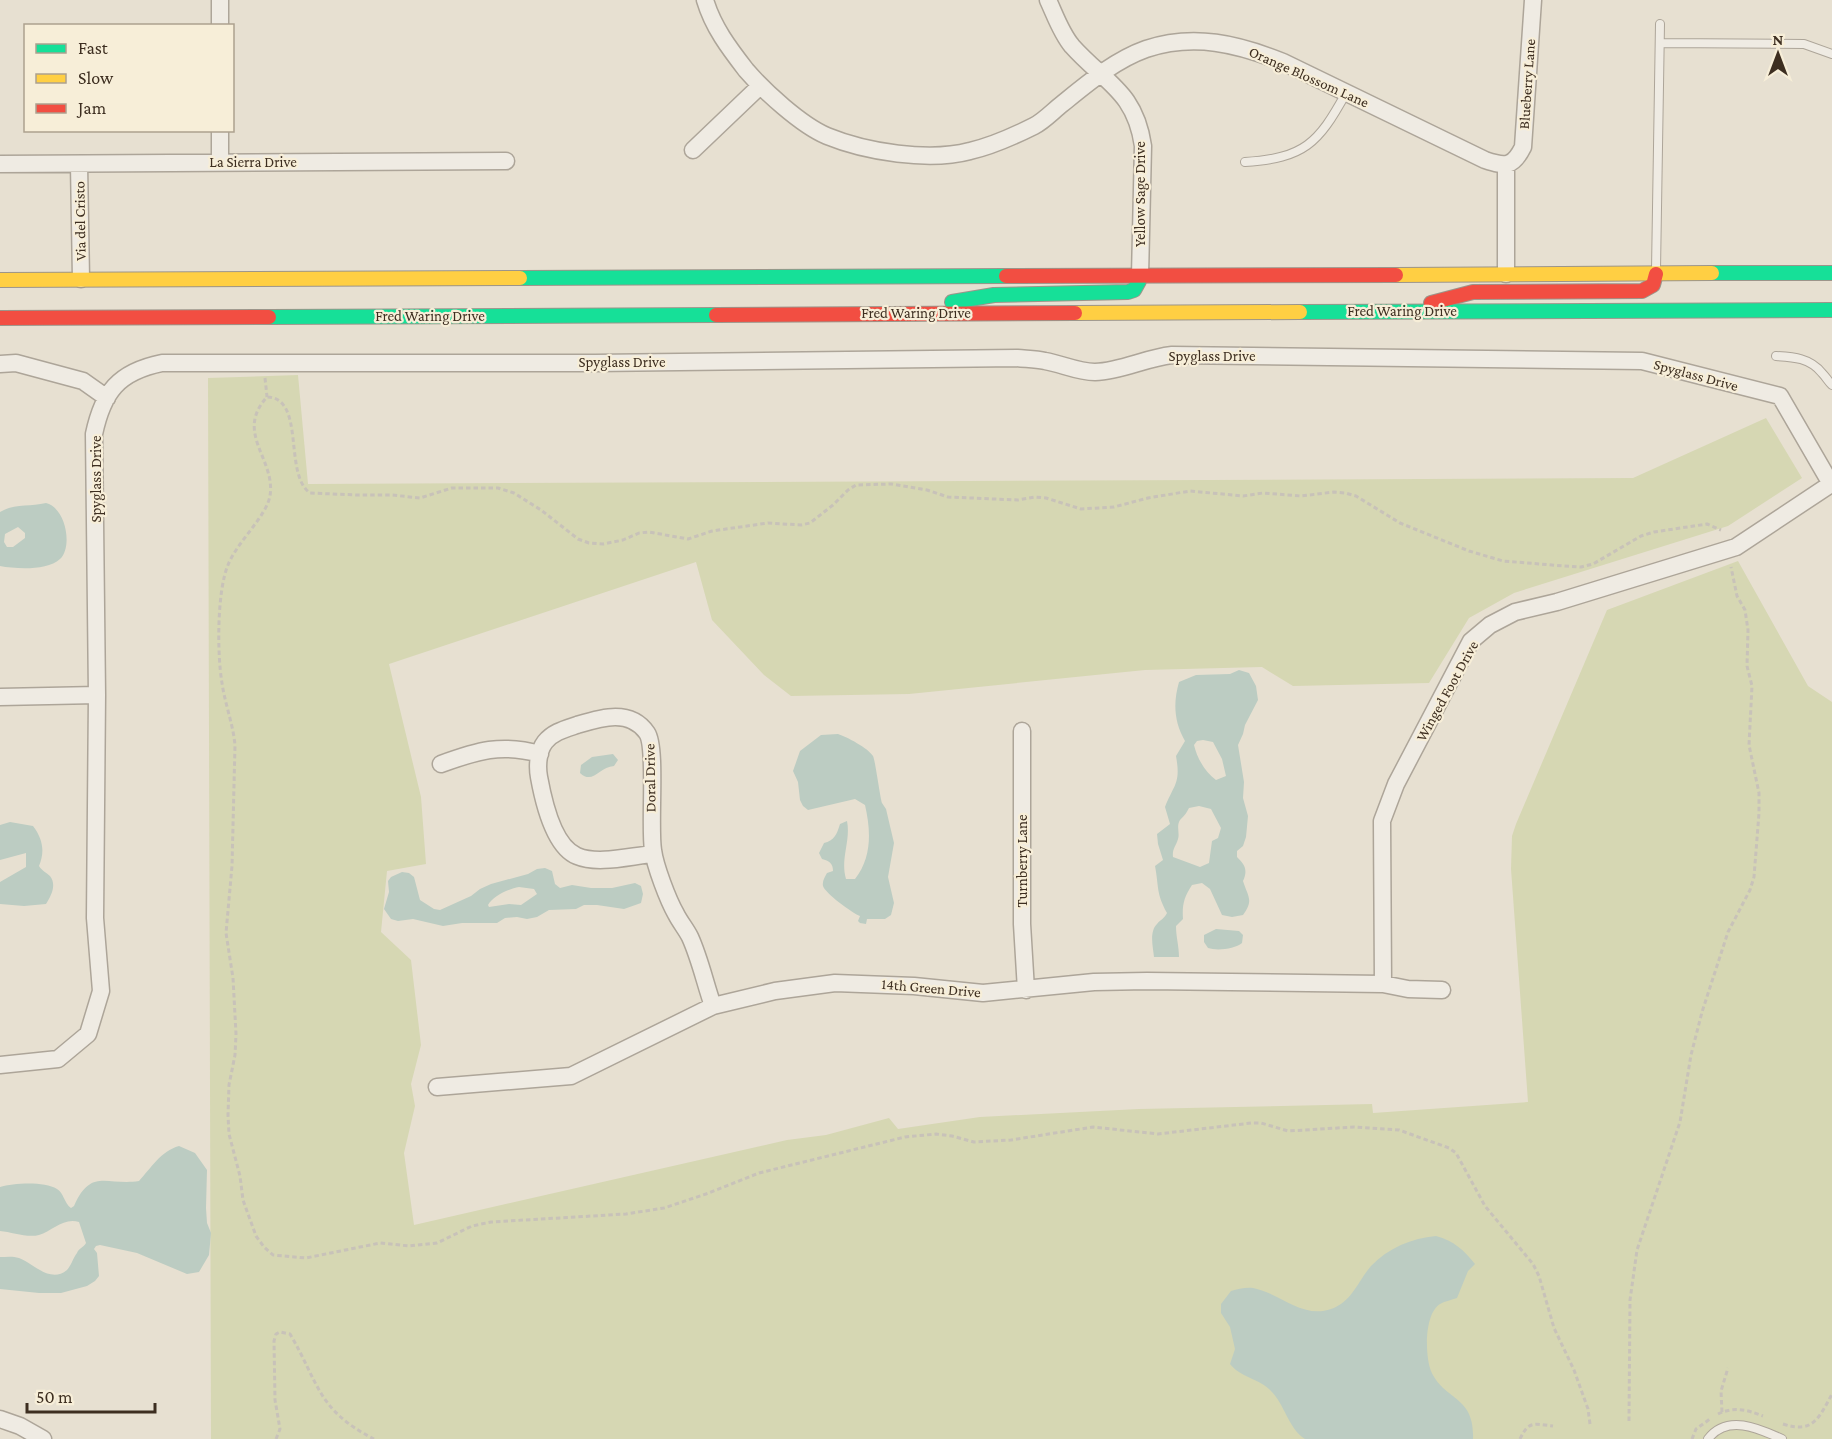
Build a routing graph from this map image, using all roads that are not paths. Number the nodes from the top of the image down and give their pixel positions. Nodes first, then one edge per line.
1 (220, 0) edge
2 (705, 0) edge
3 (1048, 0) edge
4 (1533, 0) edge
5 (220, 24) edge
6 (1660, 24) dead end
7 (1660, 43) junction
8 (1832, 54) edge
9 (1102, 72) junction
10 (760, 86) junction
11 (1346, 93) junction
12 (220, 132) edge
13 (693, 150) dead end
14 (506, 161) dead end
15 (220, 162) junction
16 (1245, 162) dead end
17 (0, 164) edge
18 (79, 164) junction
19 (1508, 164) junction
20 (1832, 273) edge
21 (1506, 274) junction
22 (1656, 274) junction
23 (1140, 276) junction
24 (0, 280) edge
25 (76, 286) junction
26 (1832, 310) edge
27 (1403, 311) junction
28 (897, 313) junction
29 (0, 318) edge
30 (1776, 356) dead end
31 (0, 364) edge
32 (1832, 385) edge
33 (106, 398) junction
34 (1832, 484) edge
35 (97, 695) junction
36 (0, 697) edge
37 (1022, 731) dead end
38 (540, 754) junction
39 (441, 764) dead end
40 (653, 854) junction
41 (1383, 984) junction
42 (1026, 990) junction
43 (1442, 990) dead end
44 (713, 1006) junction
45 (0, 1065) edge
46 (437, 1087) dead end
47 (0, 1419) edge
48 (43, 1439) edge
49 (1708, 1439) edge
50 (1782, 1439) edge

1 - 5 street
2 - 10 street, Orange Blossom Lane
3 - 9 street, Yellow Sage Drive
4 - 19 street, Blueberry Lane
6 - 7 lane
7 - 8 lane
7 - 22 lane
9 - 10 street, Orange Blossom Lane
9 - 11 street, Orange Blossom Lane
9 - 23 street, Yellow Sage Drive
10 - 13 street
11 - 16 lane
11 - 19 street, Orange Blossom Lane
12 - 15 street
14 - 15 street, La Sierra Drive
15 - 18 street, La Sierra Drive
17 - 18 street, La Sierra Drive
18 - 25 street, Via del Cristo
19 - 21 street
20 - 22 main road
21 - 22 main road
21 - 23 main road
22 - 27 main road
23 - 25 main road
23 - 28 main road
24 - 25 main road
26 - 27 main road, Fred Waring Drive
27 - 28 main road, Fred Waring Drive
28 - 29 main road, Fred Waring Drive
30 - 32 lane
31 - 33 street
33 - 34 street, Spyglass Drive
33 - 35 street, Spyglass Drive
34 - 41 street, Winged Foot Drive
35 - 36 street
35 - 45 street, Spyglass Drive
37 - 42 street, Turnberry Lane
38 - 39 street
38 - 40 street
38 - 40 street, Doral Drive
40 - 44 street, Doral Drive
41 - 42 street, 14th Green Drive
41 - 43 street, 14th Green Drive
42 - 44 street, 14th Green Drive
44 - 46 street, 14th Green Drive
47 - 48 street
49 - 50 lane

